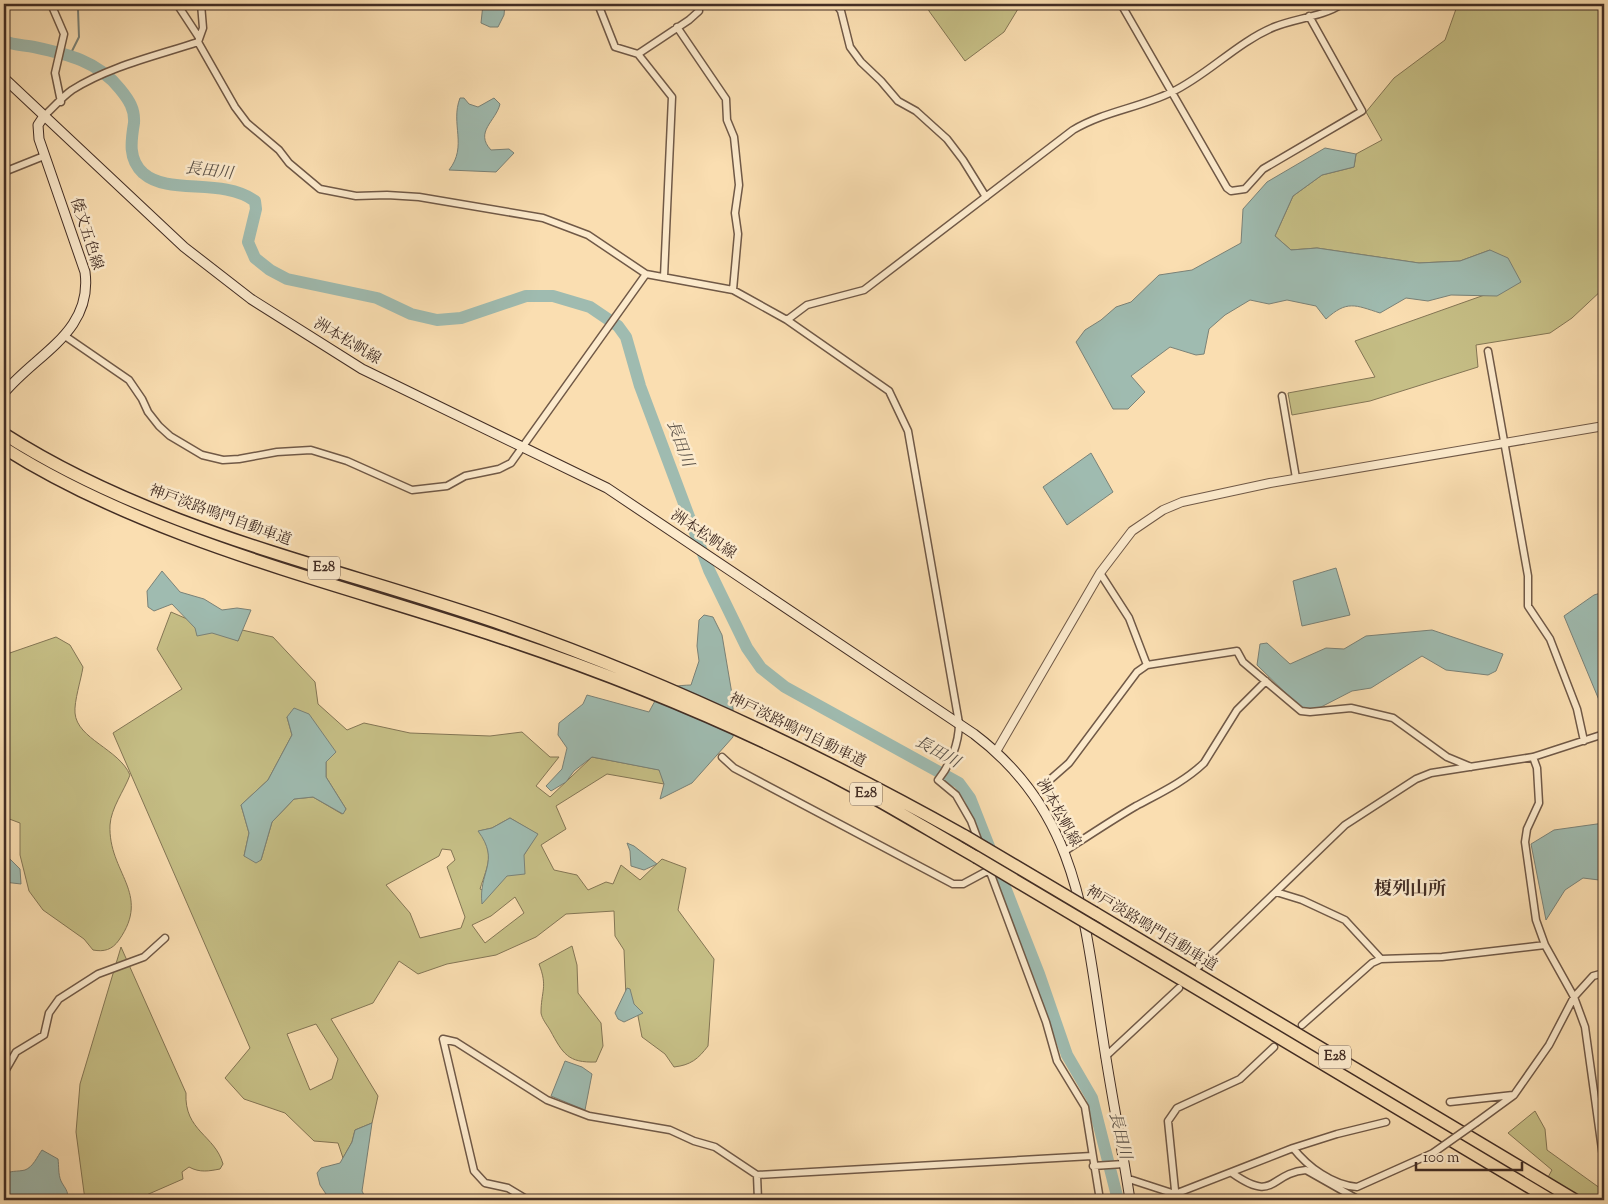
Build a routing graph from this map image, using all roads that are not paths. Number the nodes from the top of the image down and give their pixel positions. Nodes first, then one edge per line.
1 (51, 4) edge
2 (177, 4) edge
3 (201, 4) edge
4 (598, 4) edge
5 (698, 4) edge
6 (836, 4) edge
7 (1121, 4) edge
8 (1342, 4) edge
9 (1308, 16) junction
10 (677, 27) junction
11 (198, 39) junction
12 (638, 54) junction
13 (4, 78) edge
14 (1171, 92) junction
15 (61, 102) junction
16 (44, 116) junction
17 (44, 156) junction
18 (4, 172) edge
19 (986, 197) junction
20 (646, 274) junction
21 (664, 277) junction
22 (733, 290) junction
23 (787, 320) junction
24 (65, 336) junction
25 (1488, 351) dead end
26 (4, 393) edge
27 (1282, 396) dead end
28 (1604, 426) edge
29 (4, 434) edge
30 (1503, 443) junction
31 (524, 446) junction
32 (4, 448) edge
33 (1296, 478) junction
34 (1100, 573) junction
35 (1147, 666) junction
36 (1266, 681) junction
37 (651, 686) junction
38 (959, 724) junction
39 (756, 732) junction
40 (1604, 734) edge
41 (1584, 741) junction
42 (997, 750) junction
43 (722, 757) dead end
44 (1534, 757) junction
45 (1471, 767) junction
46 (1044, 785) dead end
47 (1065, 851) junction
48 (989, 870) junction
49 (1276, 892) junction
50 (164, 938) dead end
51 (1546, 945) junction
52 (1381, 959) junction
53 (1199, 966) dead end
54 (1604, 973) edge
55 (1179, 988) dead end
56 (1574, 997) junction
57 (1302, 1025) dead end
58 (1274, 1046) dead end
59 (1105, 1057) junction
60 (4, 1073) edge
61 (1514, 1095) junction
62 (1450, 1102) dead end
63 (1386, 1122) dead end
64 (1293, 1148) junction
65 (1092, 1156) junction
66 (1124, 1164) junction
67 (1604, 1164) edge
68 (1093, 1166) junction
69 (1232, 1173) junction
70 (757, 1175) junction
71 (1127, 1181) junction
72 (1175, 1197) edge
73 (528, 1200) edge
74 (758, 1200) edge
75 (1100, 1200) edge
76 (1130, 1200) edge
77 (1359, 1200) edge
78 (1551, 1200) edge
79 (1575, 1200) edge

1 - 15 street
2 - 11 street
3 - 11 street
4 - 12 street
5 - 10 street
6 - 19 street
7 - 14 street
8 - 9 street
9 - 14 street
9 - 14 street
10 - 12 street
10 - 22 street
11 - 15 street
11 - 20 street
12 - 21 street
13 - 16 main road, 洲本松帆線
14 - 19 street
15 - 16 street
16 - 17 main road, 倭文五色線
16 - 31 main road, 洲本松帆線
17 - 18 street
17 - 24 main road, 倭文五色線
19 - 23 street
20 - 21 street
20 - 31 street
21 - 22 street
22 - 23 street
23 - 38 street
24 - 26 main road, 倭文五色線
24 - 31 street
25 - 30 street
27 - 33 street
28 - 30 street
29 - 37 highway, 神戸淡路鳴門自動車道 / E28
30 - 33 street
30 - 41 street
31 - 38 main road, 洲本松帆線
32 - 37 highway, 神戸淡路鳴門自動車道 / E28
33 - 34 street
34 - 35 street
34 - 42 street
35 - 36 street
35 - 46 street
36 - 45 street
36 - 47 street
37 - 39 highway, 神戸淡路鳴門自動車道 / E28
38 - 42 main road, 洲本松帆線
38 - 48 street
39 - 78 highway, 神戸淡路鳴門自動車道 / E28, bridge
39 - 79 highway, 神戸淡路鳴門自動車道 / E28, bridge
40 - 41 street
41 - 44 street
42 - 47 main road, 洲本松帆線
43 - 48 street
44 - 45 street
44 - 51 street
45 - 49 street
47 - 59 main road, 洲本松帆線
48 - 65 street
49 - 52 street
49 - 53 street
50 - 60 street
51 - 52 street
51 - 56 street
52 - 57 street
54 - 56 street
55 - 59 street
56 - 61 street
56 - 67 street
58 - 72 street
59 - 66 main road, 洲本松帆線
61 - 62 street
61 - 64 street, bridge
63 - 64 street
64 - 69 street
65 - 68 street
65 - 70 street
66 - 68 street
66 - 71 main road, 洲本松帆線
68 - 75 street
69 - 72 street
69 - 77 street
70 - 73 street
70 - 74 street
71 - 72 street
71 - 76 main road, 洲本松帆線

